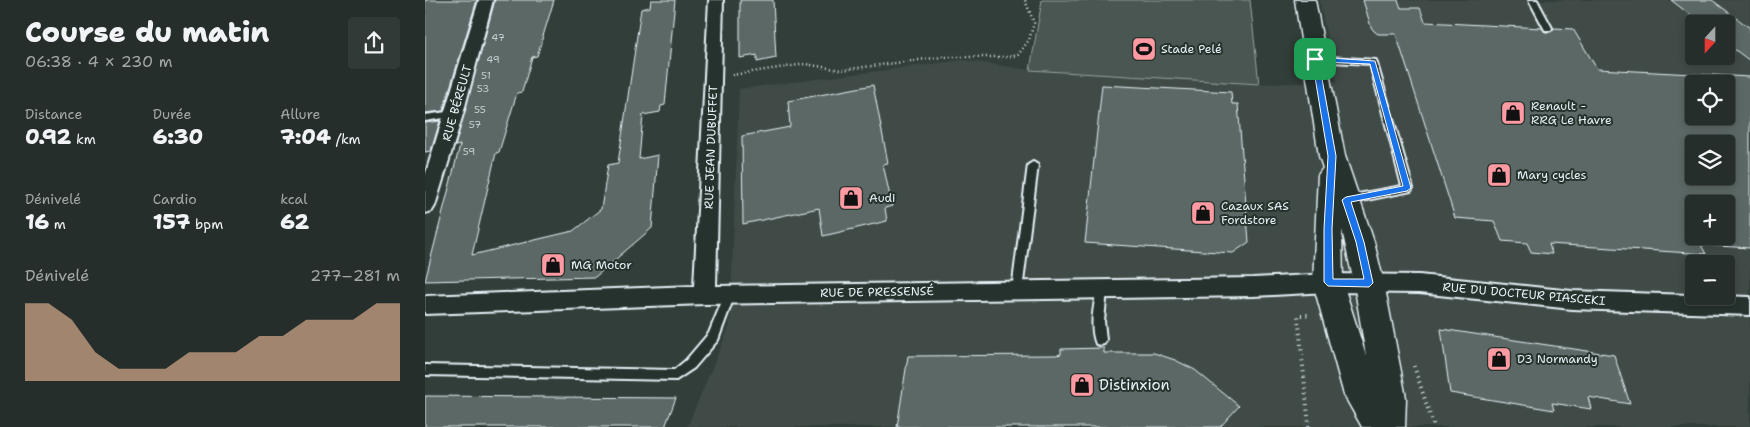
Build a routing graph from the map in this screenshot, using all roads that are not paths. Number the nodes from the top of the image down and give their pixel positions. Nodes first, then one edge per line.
1 (486, 0) edge
2 (716, 0) edge
3 (1305, 0) edge
4 (1533, 0) edge
5 (1549, 28) dead end
6 (1315, 59) junction
7 (454, 114) junction
8 (425, 118) edge
9 (1332, 156) junction
10 (1033, 165) dead end
11 (431, 172) edge
12 (1346, 200) junction
13 (425, 206) edge
14 (1328, 282) junction
15 (1369, 283) junction
16 (1102, 289) junction
17 (1017, 290) junction
18 (705, 294) junction
19 (730, 294) junction
20 (425, 305) edge
21 (1750, 306) edge
22 (1100, 340) dead end
23 (425, 370) edge
24 (1381, 427) edge
25 (1388, 427) edge

1 - 7 street, RUE BÉREULT
2 - 18 street, RUE JEAN DUBUFFET
3 - 6 street
4 - 5 lane
6 - 9 street
6 - 12 lane
7 - 8 lane
7 - 11 street, RUE BÉREULT
9 - 12 street
9 - 14 street
10 - 17 lane
11 - 13 street, RUE BÉREULT
12 - 15 street
14 - 15 street, RUE DU DOCTEUR PIASCEKI
14 - 16 street, RUE DE PRESSENSÉ
14 - 24 street
15 - 21 street, RUE DU DOCTEUR PIASCEKI
15 - 25 street
16 - 17 street, RUE DE PRESSENSÉ
16 - 22 lane
17 - 19 street, RUE DE PRESSENSÉ
18 - 19 street, RUE DE PRESSENSÉ
18 - 20 street, RUE DE PRESSENSÉ
19 - 23 lane

